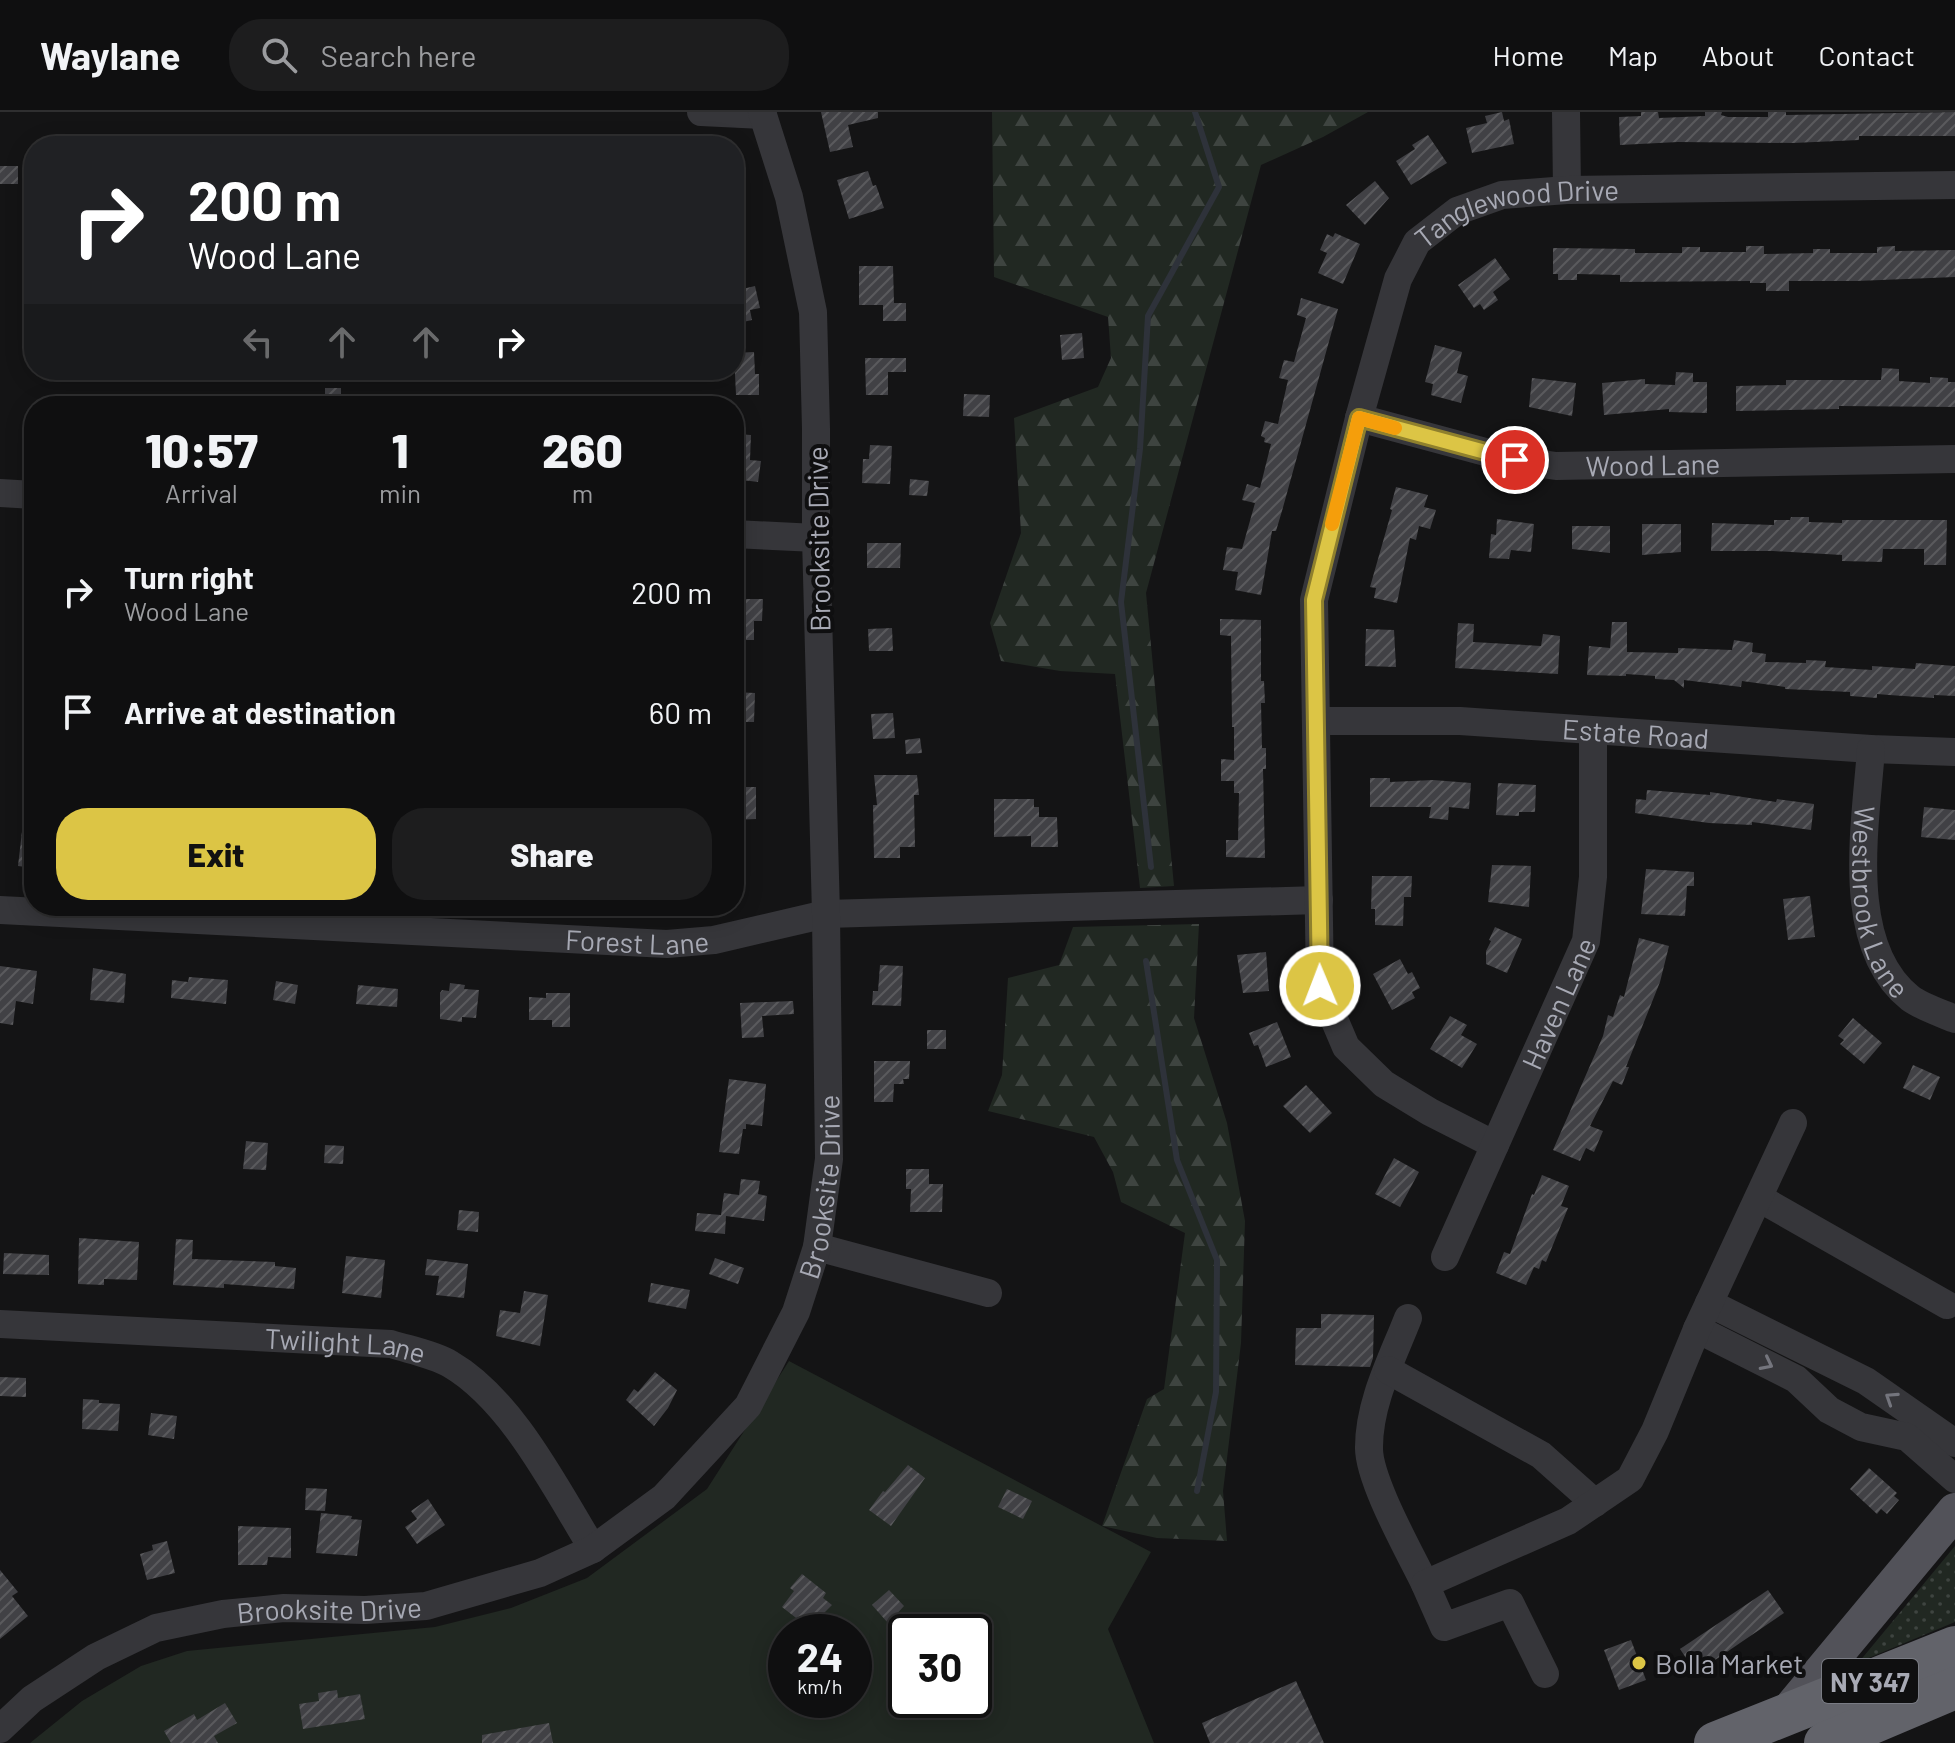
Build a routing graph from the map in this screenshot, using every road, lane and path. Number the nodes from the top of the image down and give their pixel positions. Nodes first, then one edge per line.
1 (701, 112) edge
2 (1566, 112) edge
3 (762, 114) edge
4 (1955, 185) edge
5 (1567, 190) junction
6 (1359, 418) junction
7 (1955, 459) edge
8 (0, 493) edge
9 (24, 494) edge
10 (744, 534) edge
11 (816, 538) junction
12 (1316, 721) junction
13 (1593, 731) junction
14 (1871, 749) junction
15 (1955, 752) edge
16 (1319, 900) junction
17 (0, 910) edge
18 (24, 911) edge
19 (826, 914) junction
20 (118, 916) edge
21 (1955, 1019) edge
22 (1793, 1123) dead end
23 (1495, 1145) junction
24 (1759, 1198) junction
25 (817, 1247) junction
26 (1445, 1257) dead end
27 (988, 1293) dead end
28 (1709, 1303) junction
29 (1947, 1305) dead end
30 (1408, 1318) dead end
31 (0, 1324) edge
32 (1697, 1329) junction
33 (1840, 1368) junction
34 (1388, 1370) junction
35 (1818, 1400) junction
36 (1955, 1443) edge
37 (1955, 1479) edge
38 (1595, 1503) junction
39 (1955, 1511) edge
40 (593, 1549) junction
41 (1425, 1584) junction
42 (1955, 1647) edge
43 (1545, 1674) dead end
44 (1955, 1688) edge
45 (0, 1729) edge
46 (1773, 1729) edge
47 (1715, 1743) edge
48 (1825, 1743) edge

1 - 3 street
2 - 5 street
3 - 11 street, Brooksite Drive
4 - 5 street, Tanglewood Drive
5 - 6 street, Tanglewood Drive
6 - 7 street, Wood Lane
6 - 12 street, Tanglewood Drive
8 - 9 street
10 - 11 street
11 - 19 street, Brooksite Drive
12 - 13 street, Estate Road
12 - 16 street, Tanglewood Drive
13 - 14 street, Estate Road
13 - 23 street, Haven Lane
14 - 15 street, Estate Road
14 - 21 street, Westbrook Lane
16 - 19 street, Forest Lane
16 - 23 street, Tanglewood Drive
17 - 18 street, Forest Lane
19 - 20 street, Forest Lane
19 - 25 street, Brooksite Drive
22 - 24 street
23 - 26 street, Haven Lane
24 - 28 street
24 - 29 street
25 - 27 street
25 - 40 street, Brooksite Drive
28 - 32 street
28 - 33 street
30 - 34 street
31 - 40 street, Twilight Lane
32 -> 35 street
32 - 38 street
33 - 35 street
36 -> 33 street
34 - 38 street
34 - 41 street
35 - 37 street
38 - 41 street
39 - 46 main road
40 - 45 street, Brooksite Drive
41 - 43 street
42 - 46 highway, NY 347
44 - 48 highway, NY 347
46 - 47 highway, NY 347

